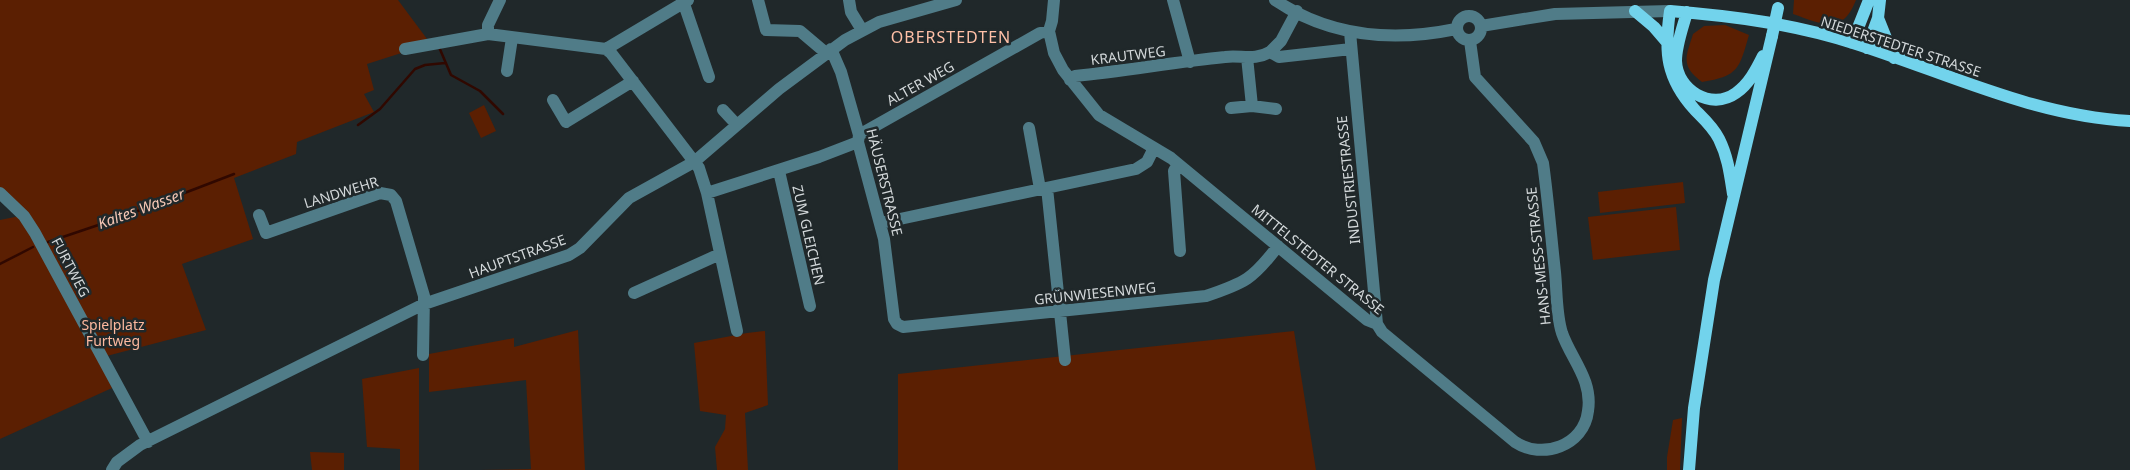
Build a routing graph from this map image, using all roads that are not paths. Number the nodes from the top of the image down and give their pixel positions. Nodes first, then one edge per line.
1 (500, 0) edge
2 (758, 0) edge
3 (849, 0) edge
4 (956, 0) edge
5 (1054, 0) edge
6 (1173, 0) edge
7 (1276, 0) edge
8 (1285, 0) edge
9 (1868, 0) edge
10 (1880, 0) edge
11 (686, 2) edge
12 (938, 3) edge
13 (1780, 3) edge
14 (1297, 11) junction
15 (1635, 11) junction
16 (1670, 11) junction
17 (1687, 12) junction
18 (1878, 18) junction
19 (1481, 26) junction
20 (1456, 29) junction
21 (862, 30) junction
22 (1048, 31) junction
23 (1350, 32) junction
24 (488, 34) junction
25 (1772, 36) junction
26 (512, 38) junction
27 (1470, 41) junction
28 (1666, 41) junction
29 (1852, 43) junction
30 (1867, 48) junction
31 (405, 49) dead end
32 (606, 49) junction
33 (1351, 49) junction
34 (828, 51) junction
35 (1270, 52) junction
36 (1247, 57) junction
37 (1894, 58) junction
38 (1190, 62) junction
39 (507, 71) dead end
40 (709, 77) dead end
41 (1070, 80) junction
42 (633, 81) junction
43 (553, 100) dead end
44 (1252, 106) junction
45 (1231, 108) dead end
46 (1276, 108) dead end
47 (723, 110) dead end
48 (2130, 121) edge
49 (737, 126) junction
50 (1029, 128) dead end
51 (858, 138) junction
52 (1154, 148) junction
53 (694, 162) junction
54 (1178, 164) junction
55 (778, 170) junction
56 (1044, 188) junction
57 (0, 193) edge
58 (707, 193) junction
59 (1733, 194) junction
60 (259, 214) dead end
61 (881, 223) junction
62 (1278, 246) junction
63 (1180, 251) dead end
64 (720, 254) junction
65 (634, 293) dead end
66 (424, 304) junction
67 (810, 306) dead end
68 (1060, 311) junction
69 (897, 324) joint
70 (1377, 324) junction
71 (737, 331) dead end
72 (423, 354) dead end
73 (1065, 360) dead end
74 (148, 442) junction
75 (1532, 451) joint
76 (112, 470) edge
77 (1689, 470) edge

1 - 24 street
2 - 34 street
3 - 21 street
4 - 12 street, HAUPTSTRASSE
5 - 22 street, MITTELSTEDTER STRASSE
6 - 38 street, KRAUTWEG
7 - 14 street, NIEDERSTEDTER STRASSE
8 - 14 street, NIEDERSTEDTER STRASSE
9 - 29 main road
10 - 18 main road
11 - 32 street
11 - 40 street
12 - 21 street, HAUPTSTRASSE
13 - 25 main road, bridge
14 - 23 street, NIEDERSTEDTER STRASSE
14 - 35 street
15 - 16 street, NIEDERSTEDTER STRASSE
15 - 19 street, NIEDERSTEDTER STRASSE
15 - 28 main road
16 - 17 main road, NIEDERSTEDTER STRASSE
16 - 28 main road
17 - 25 main road
17 - 29 main road, NIEDERSTEDTER STRASSE
18 - 30 main road
18 - 37 main road
19 - 20 street, NIEDERSTEDTER STRASSE
19 - 27 street
20 - 23 street, NIEDERSTEDTER STRASSE
20 - 27 street
21 - 34 street, HAUPTSTRASSE
22 - 41 street, MITTELSTEDTER STRASSE
22 - 51 street, ALTER WEG
23 - 33 street, INDUSTRIESTRASSE
24 - 26 street
24 - 31 street
25 - 59 main road
26 - 32 street
26 - 39 street
27 - 75 street, HANS-MESS-STRASSE
28 - 59 main road
29 - 30 main road, NIEDERSTEDTER STRASSE
30 - 37 main road, NIEDERSTEDTER STRASSE
32 - 42 street
33 - 35 street, KRAUTWEG
33 - 70 street, INDUSTRIESTRASSE
34 - 49 street, HAUPTSTRASSE
34 - 51 street, HÄUSERSTRASSE
35 - 36 street, KRAUTWEG
36 - 38 street, KRAUTWEG
36 - 44 street
37 - 48 main road, NIEDERSTEDTER STRASSE
38 - 41 street, KRAUTWEG
41 - 52 street, MITTELSTEDTER STRASSE
42 - 43 street
42 - 53 street
44 - 45 street
44 - 46 street
47 - 49 street
49 - 53 street, HAUPTSTRASSE
50 - 56 street
51 - 55 street, ALTER WEG
51 - 61 street, HÄUSERSTRASSE
52 - 54 street, MITTELSTEDTER STRASSE
52 - 56 street
53 - 58 street
53 - 66 street, HAUPTSTRASSE
54 - 62 street, MITTELSTEDTER STRASSE
54 - 63 street
55 - 58 street, ALTER WEG
55 - 67 street, ZUM GLEICHEN
56 - 61 street
56 - 68 street
57 - 74 street, FURTWEG
58 - 64 street
59 - 77 main road
60 - 66 street, LANDWEHR
61 - 69 street, HÄUSERSTRASSE
62 - 68 street, GRÜNWIESENWEG
62 - 70 street, MITTELSTEDTER STRASSE
64 - 65 street
64 - 71 street
66 - 72 street
66 - 74 street, HAUPTSTRASSE
68 - 69 street, GRÜNWIESENWEG
68 - 73 street
70 - 75 street, MITTELSTEDTER STRASSE
74 - 76 street, HAUPTSTRASSE

